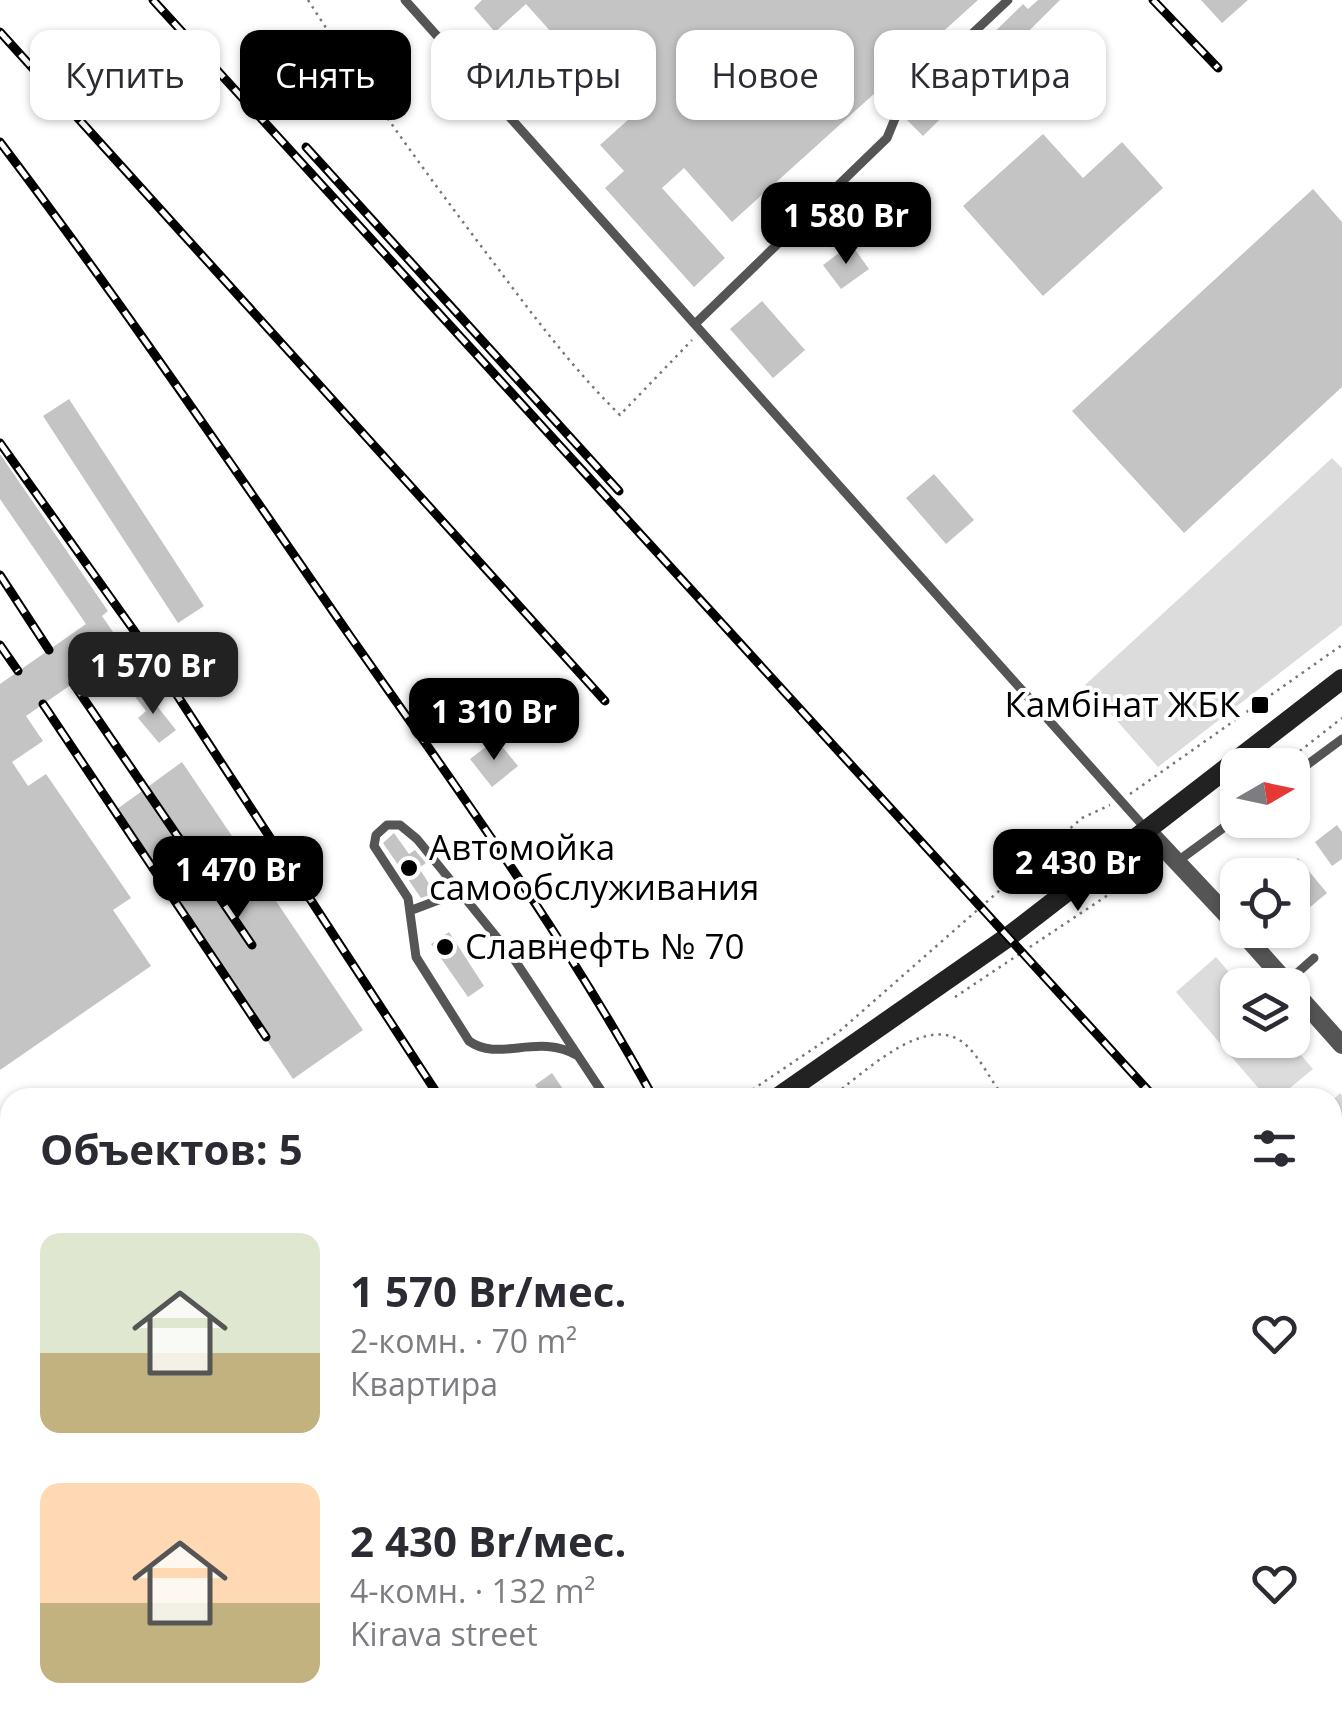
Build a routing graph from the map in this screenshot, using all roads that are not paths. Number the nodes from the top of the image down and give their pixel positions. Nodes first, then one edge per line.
1 (405, 0) edge
2 (1008, 0) edge
3 (698, 327) junction
4 (1342, 679) edge
5 (1342, 739) edge
6 (1310, 763) edge
7 (1146, 828) junction
8 (1220, 828) edge
9 (1174, 857) junction
10 (456, 893) junction
11 (1220, 905) edge
12 (412, 910) junction
13 (1261, 948) edge
14 (1314, 958) dead end
15 (1277, 968) edge
16 (1305, 968) edge
17 (1310, 1008) edge
18 (1342, 1013) edge
19 (1326, 1027) junction
20 (1342, 1044) edge
21 (578, 1056) junction
22 (599, 1088) edge
23 (790, 1088) edge

1 - 3 lane
2 - 3 lane
3 - 7 lane
4 - 7 main road
5 - 6 lane
7 - 9 street
7 - 23 main road
8 - 9 lane
9 - 11 street
10 - 12 lane
10 - 12 lane
10 - 21 lane
12 - 21 lane
13 - 15 street
14 - 16 lane
17 - 19 street
18 - 19 street
19 - 20 street
21 - 22 lane

